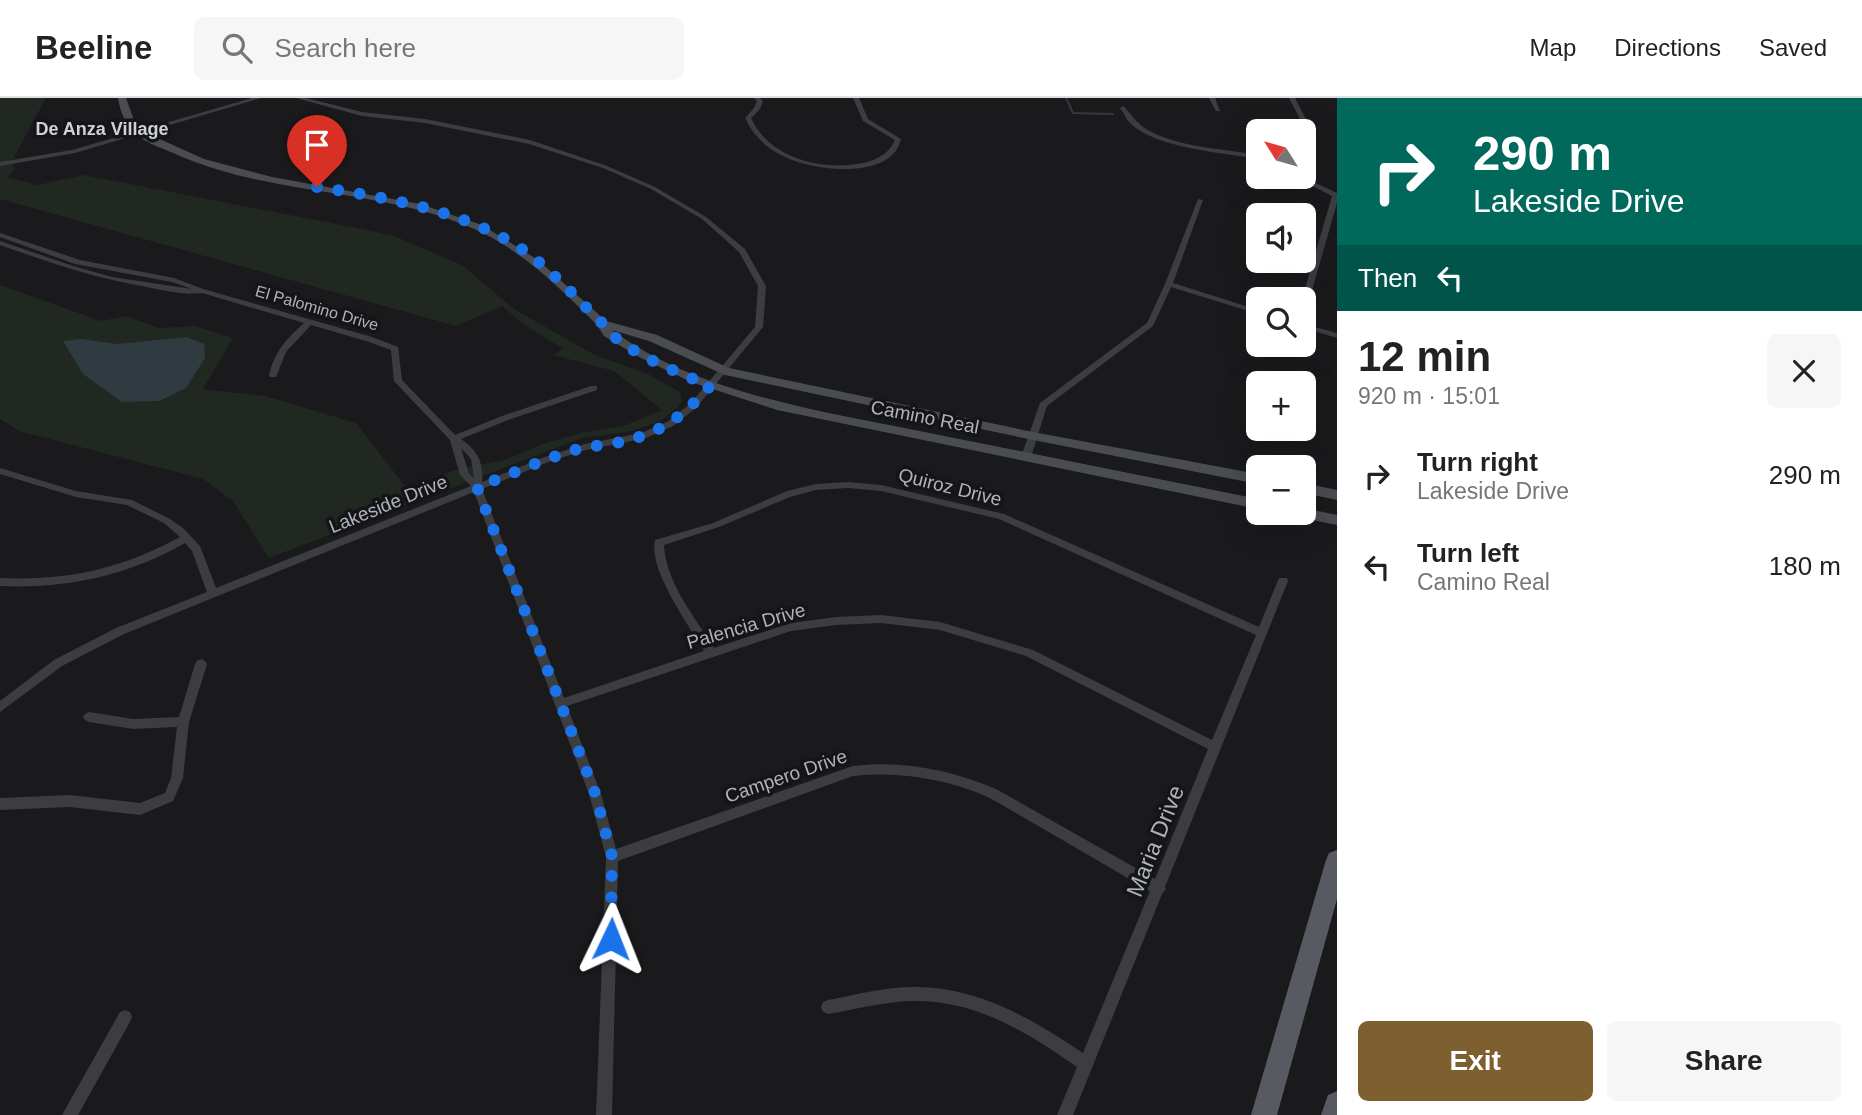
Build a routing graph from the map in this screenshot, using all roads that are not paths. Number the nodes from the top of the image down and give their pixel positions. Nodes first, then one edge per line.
1 (122, 98) edge
2 (258, 98) edge
3 (299, 98) edge
4 (757, 98) edge
5 (856, 98) edge
6 (1212, 98) edge
7 (1292, 98) edge
8 (1123, 108) dead end
9 (1218, 110) dead end
10 (1304, 119) edge
11 (139, 132) junction
12 (1246, 155) edge
13 (0, 164) edge
14 (1316, 186) edge
15 (1336, 196) edge
16 (1200, 200) dead end
17 (0, 235) edge
18 (0, 243) edge
19 (1168, 284) junction
20 (1309, 287) edge
21 (202, 291) junction
22 (1246, 308) edge
23 (310, 322) junction
24 (602, 323) junction
25 (1316, 330) edge
26 (1337, 336) edge
27 (725, 371) junction
28 (273, 375) dead end
29 (710, 386) junction
30 (594, 388) dead end
31 (1033, 436) junction
32 (454, 439) junction
33 (472, 454) junction
34 (1026, 457) junction
35 (458, 460) junction
36 (0, 471) edge
37 (1246, 477) edge
38 (477, 487) junction
39 (1316, 491) edge
40 (1337, 495) edge
41 (1246, 502) edge
42 (1316, 516) edge
43 (1337, 520) edge
44 (187, 538) junction
45 (1283, 581) dead end
46 (0, 582) edge
47 (214, 593) junction
48 (1262, 633) junction
49 (711, 653) junction
50 (201, 664) dead end
51 (560, 704) junction
52 (0, 707) edge
53 (89, 717) dead end
54 (183, 722) junction
55 (1215, 747) junction
56 (0, 804) edge
57 (612, 856) junction
58 (1337, 860) edge
59 (1159, 889) junction
60 (828, 1007) dead end
61 (125, 1017) dead end
62 (1086, 1064) junction
63 (1337, 1104) edge
64 (70, 1115) edge
65 (604, 1115) edge
66 (1065, 1115) edge
67 (1264, 1115) edge
68 (1334, 1115) edge

1 - 11 main road
2 - 11 street
3 - 27 street, Lakeside Drive
4 - 5 street
6 - 9 street
7 - 10 street
8 - 12 street
11 - 13 street
11 - 24 main road, Camino Real
14 - 15 street
15 - 20 street
16 - 19 street
17 - 21 street, El Palomino Drive
18 - 21 street, El Palomino Drive
19 - 22 street
19 - 31 street
21 - 23 street, El Palomino Drive
23 - 28 street
23 - 32 street, El Palomino Drive
24 - 27 main road, Camino Real
24 - 29 main road, Camino Real
25 - 26 street
27 - 29 street, Lakeside Drive
27 - 31 main road, Camino Real
29 - 34 main road, Camino Real
29 - 38 street, Lakeside Drive
30 - 32 street
31 - 34 street
31 - 37 main road, Camino Real
32 - 33 street, El Palomino Drive
32 - 35 street
33 - 35 street
33 - 38 street
34 - 41 main road, Camino Real
35 - 38 street
36 - 44 street
38 - 47 street, Lakeside Drive
38 - 51 street
39 - 40 main road
42 - 43 main road
44 - 46 street
44 - 47 street
45 - 48 street, Maria Drive
47 - 52 street, Lakeside Drive
48 - 49 street, Quiroz Drive
48 - 55 street, Maria Drive
49 - 51 street, Palencia Drive
49 - 55 street, Palencia Drive
50 - 54 street
51 - 57 street
53 - 54 street
54 - 56 street
55 - 59 street, Maria Drive
57 - 59 street, Campero Drive
57 - 65 street
58 - 67 main road
59 - 62 street, Maria Drive
60 - 62 street
61 - 64 street
62 - 66 street, Maria Drive
63 - 68 main road

